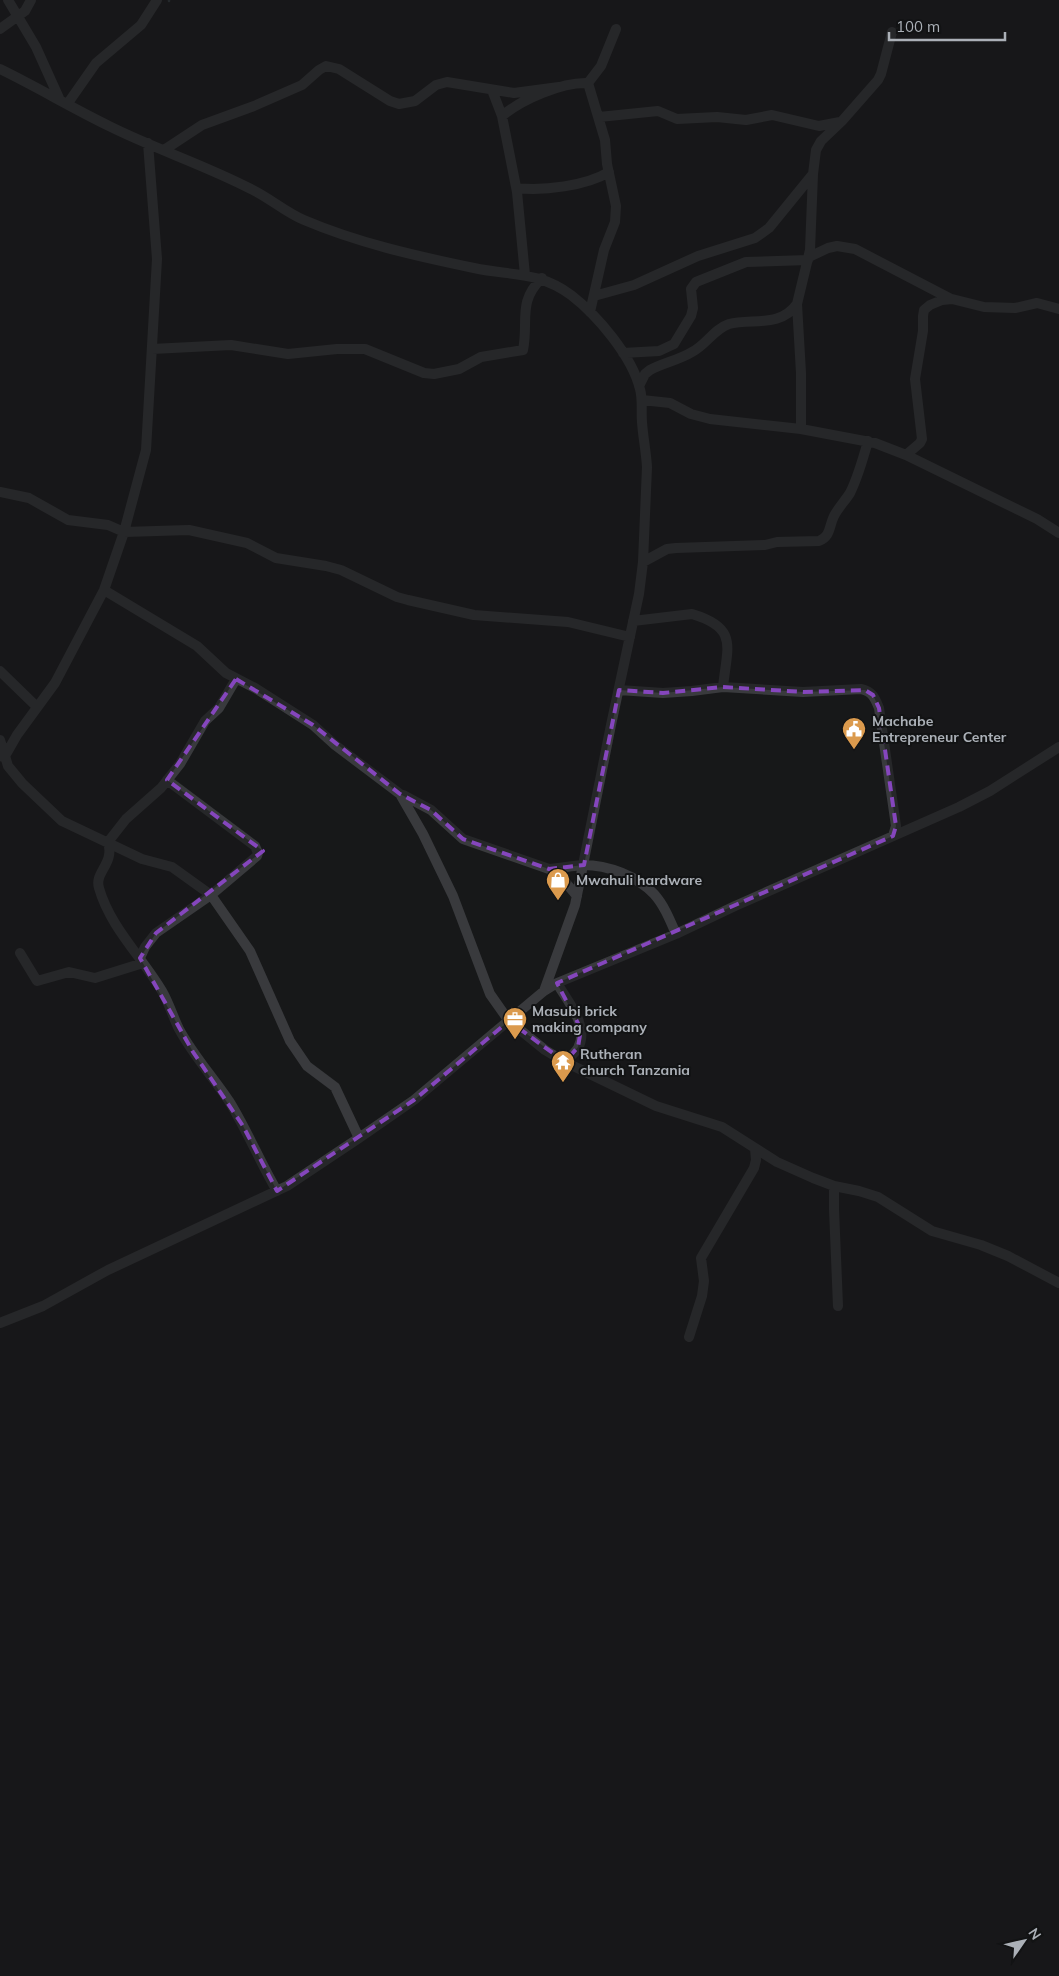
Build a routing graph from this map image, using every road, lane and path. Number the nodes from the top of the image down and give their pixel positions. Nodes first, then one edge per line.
1 (8, 0) edge
2 (31, 0) edge
3 (157, 0) edge
4 (17, 17) junction
5 (0, 29) edge
6 (616, 29) dead end
7 (892, 32) dead end
8 (0, 69) edge
9 (588, 83) junction
10 (558, 87) junction
11 (492, 90) junction
12 (63, 101) junction
13 (502, 116) junction
14 (599, 116) junction
15 (842, 121) junction
16 (148, 144) junction
17 (164, 150) junction
18 (609, 172) junction
19 (813, 174) junction
20 (516, 188) junction
21 (808, 259) junction
22 (525, 275) junction
23 (542, 278) junction
24 (594, 296) junction
25 (952, 299) junction
26 (797, 304) junction
27 (1059, 309) edge
28 (590, 312) junction
29 (152, 349) junction
30 (623, 352) junction
31 (639, 386) junction
32 (642, 400) junction
33 (801, 429) junction
34 (868, 441) junction
35 (906, 455) junction
36 (0, 492) edge
37 (124, 532) junction
38 (1059, 534) edge
39 (643, 562) junction
40 (104, 590) junction
41 (633, 620) junction
42 (630, 637) junction
43 (0, 671) edge
44 (236, 679) junction
45 (723, 687) junction
46 (619, 690) junction
47 (37, 707) junction
48 (17, 734) junction
49 (0, 736) edge
50 (0, 740) edge
51 (1059, 746) edge
52 (2, 759) edge
53 (167, 780) junction
54 (400, 794) junction
55 (893, 836) junction
56 (108, 842) junction
57 (584, 865) junction
58 (548, 869) junction
59 (211, 895) junction
60 (577, 896) junction
61 (676, 934) junction
62 (20, 953) dead end
63 (142, 961) junction
64 (557, 983) junction
65 (544, 991) junction
66 (509, 1020) junction
67 (565, 1062) junction
68 (359, 1138) junction
69 (755, 1148) junction
70 (834, 1186) junction
71 (277, 1191) junction
72 (1059, 1283) edge
73 (838, 1306) dead end
74 (0, 1323) edge
75 (689, 1337) dead end

1 - 4 street
2 - 4 street
3 - 12 street
4 - 5 street
4 - 12 street
6 - 9 street
7 - 15 street
8 - 12 street
9 - 10 street
9 - 14 street
10 - 11 street
10 - 13 street
11 - 13 street
11 - 17 street
12 - 16 street
13 - 20 street
14 - 15 street
14 - 18 street
15 - 19 street
16 - 17 street
16 - 29 street
17 - 22 street
18 - 20 street
18 - 24 street
19 - 21 street
19 - 24 street
20 - 22 street
21 - 25 street
21 - 26 street
21 - 30 street
22 - 23 street
23 - 28 street
23 - 29 street
24 - 28 street
25 - 27 street
25 - 35 street
26 - 31 street
26 - 33 street
28 - 30 street
29 - 37 street
30 - 31 street
31 - 32 street
32 - 33 street
32 - 39 street
33 - 34 street
34 - 35 street
34 - 39 street
35 - 38 street
36 - 37 street
37 - 40 street
37 - 42 street
39 - 41 street
40 - 44 street
40 - 47 street
41 - 42 street
41 - 45 street
42 - 46 street
43 - 47 street
44 - 53 street
44 - 54 street
45 - 46 street
45 - 55 street
46 - 57 street
47 - 48 street
48 - 49 street
48 - 52 street
50 - 52 street
51 - 55 street
52 - 56 street
53 - 56 street
53 - 59 street
54 - 58 street
54 - 66 street
55 - 61 street
56 - 59 street
56 - 63 street
57 - 58 street
57 - 60 street
57 - 61 street
58 - 60 street
59 - 63 street
59 - 68 street
60 - 65 street
61 - 64 street
62 - 63 street
63 - 71 street
64 - 65 street
64 - 67 street
65 - 66 street
66 - 67 street
66 - 68 street
67 - 69 street
68 - 71 street
69 - 70 street
69 - 75 street
70 - 72 street
70 - 73 street
71 - 74 street

